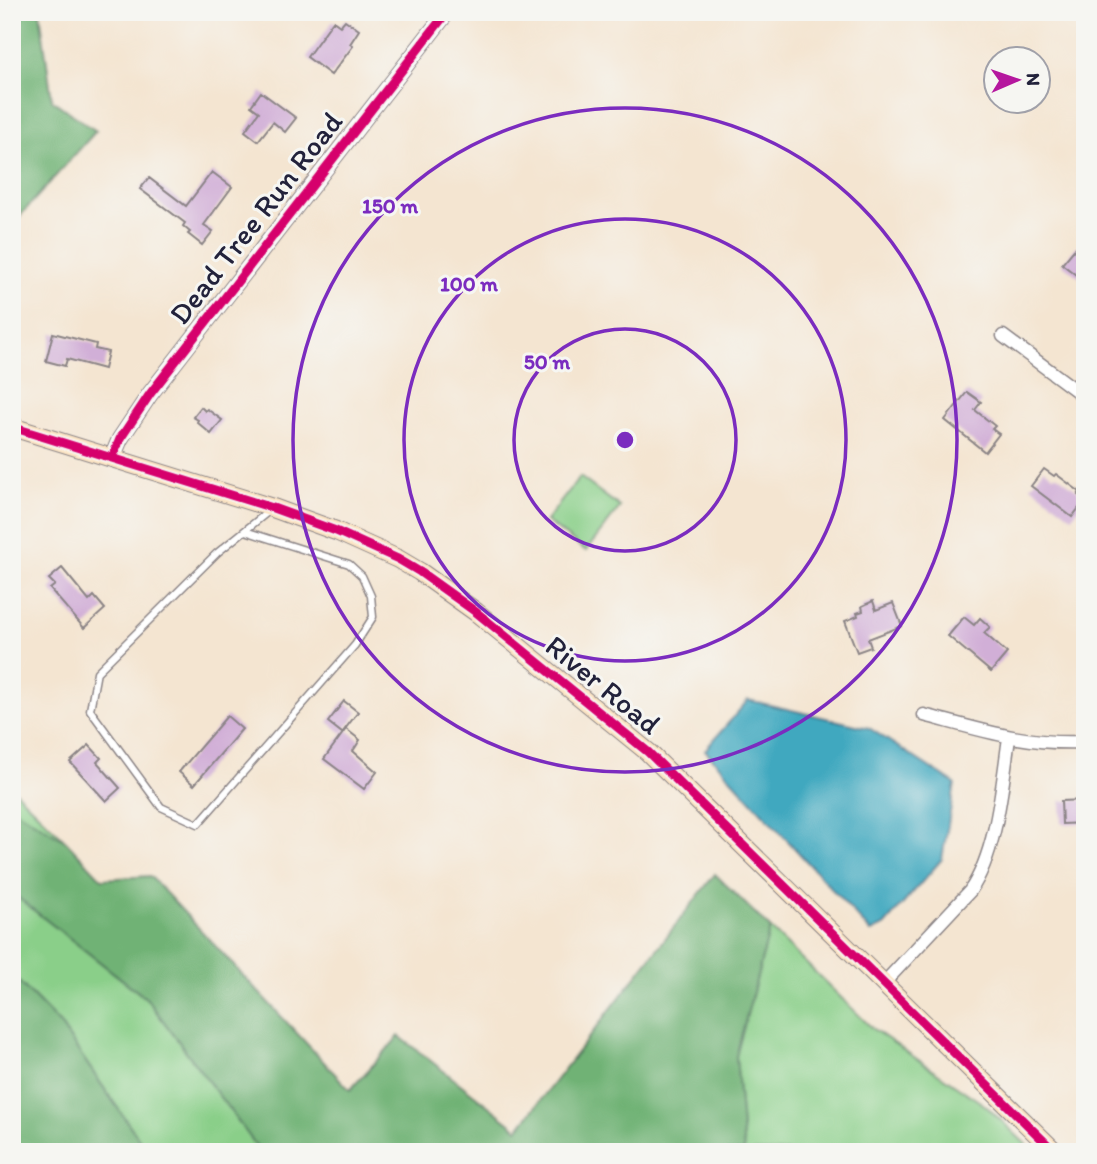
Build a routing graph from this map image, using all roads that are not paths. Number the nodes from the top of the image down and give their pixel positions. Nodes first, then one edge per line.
1 (447, 12) edge
2 (1003, 336) dead end
3 (1085, 397) edge
4 (12, 427) edge
5 (112, 458) junction
6 (274, 508) junction
7 (245, 531) junction
8 (924, 715) dead end
9 (1009, 738) junction
10 (1085, 742) edge
11 (884, 983) junction
12 (1055, 1152) edge

1 - 5 street, Dead Tree Run Road
2 - 3 street
4 - 5 main road, River Road
5 - 6 main road, River Road
6 - 7 lane
6 - 11 main road, River Road
7 - 7 lane
8 - 9 street
9 - 10 street
9 - 11 street
11 - 12 main road, River Road

